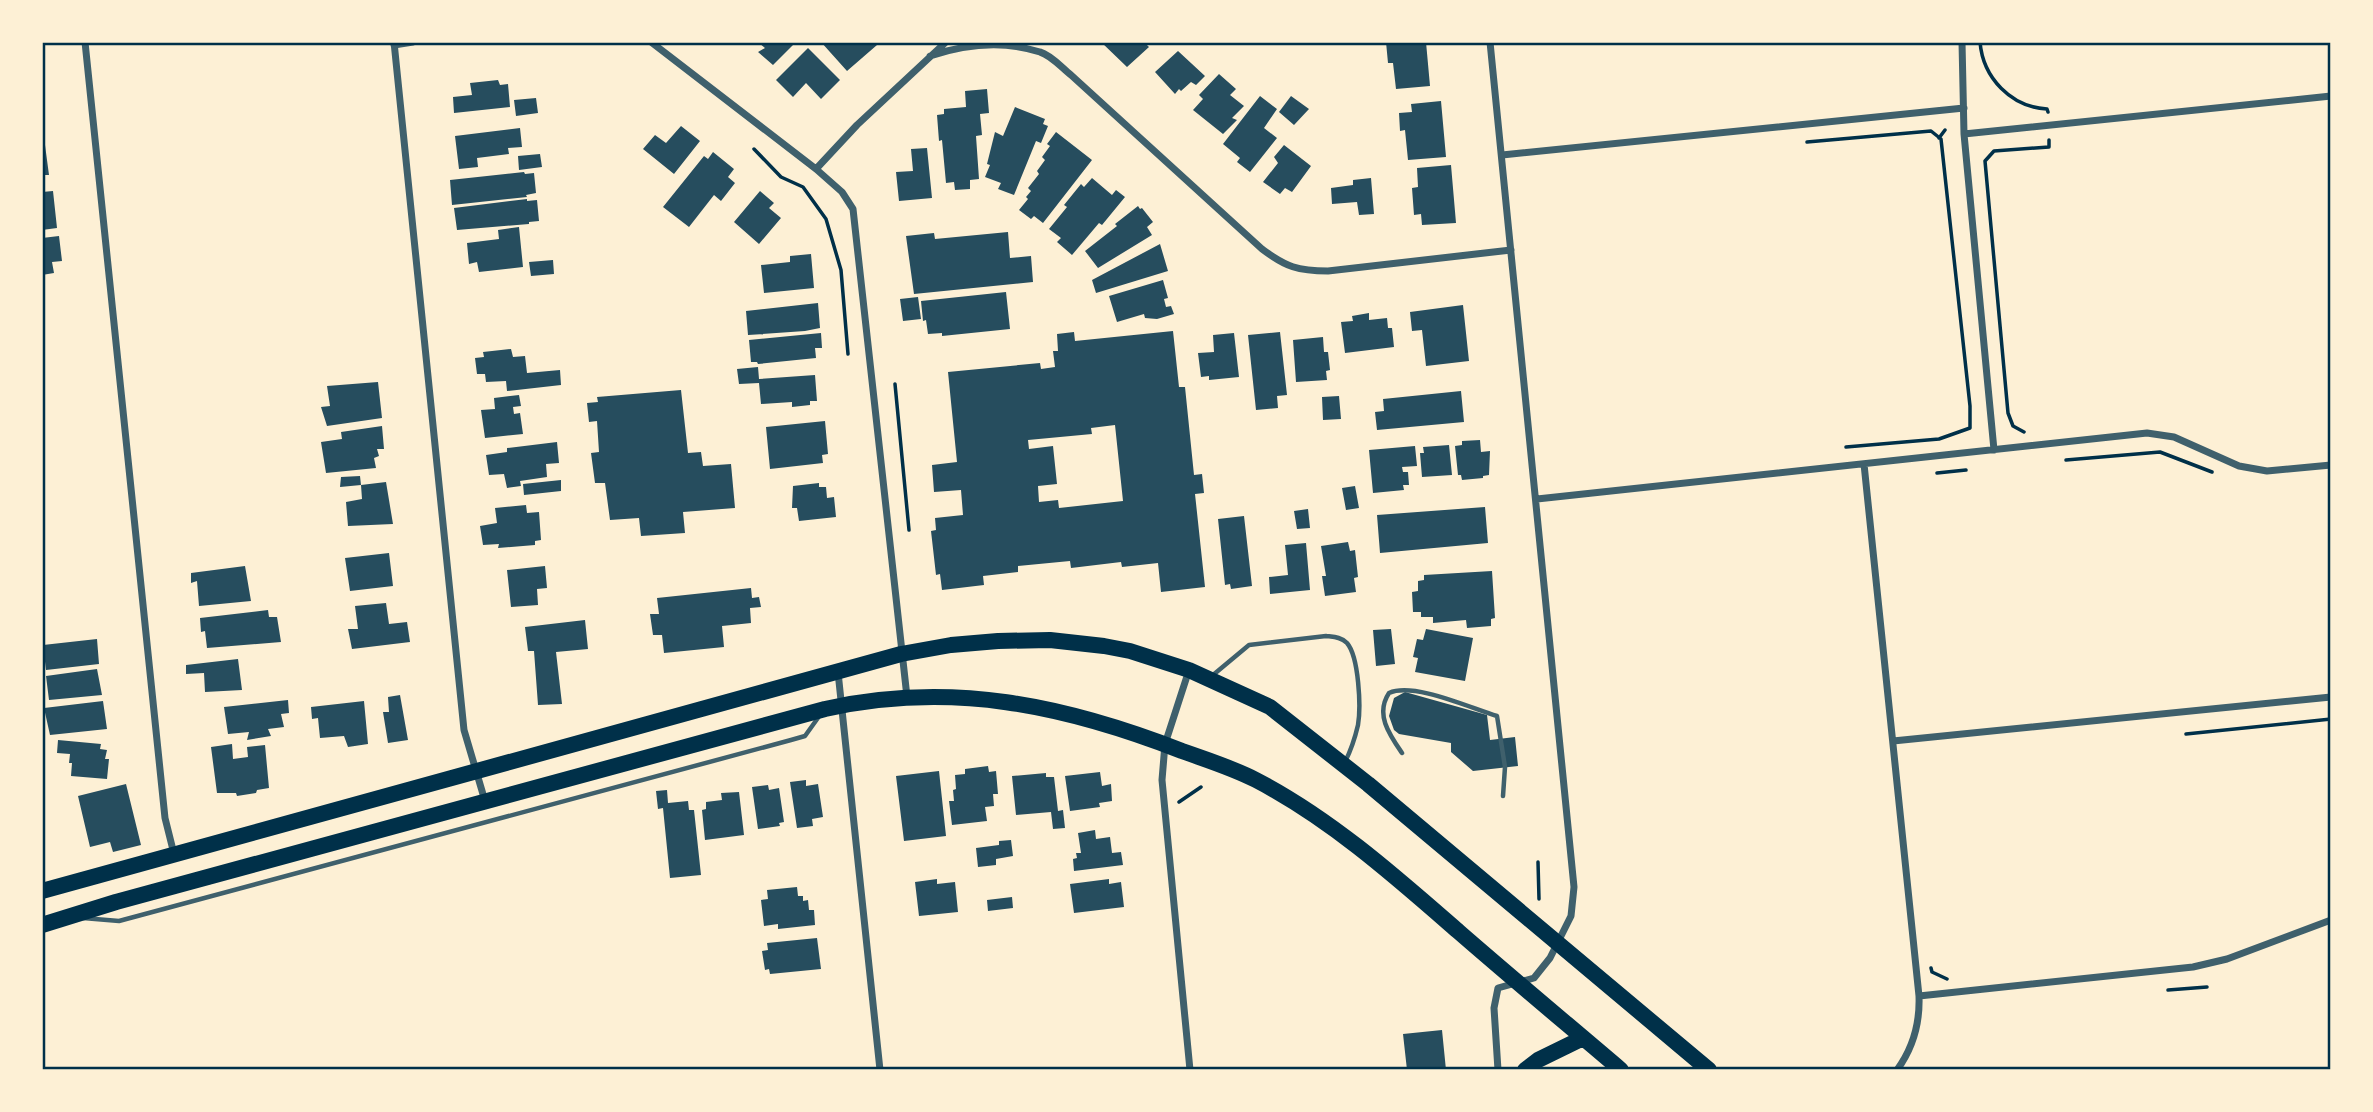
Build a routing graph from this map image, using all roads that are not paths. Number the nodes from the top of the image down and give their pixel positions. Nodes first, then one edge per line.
1 (85, 42) edge
2 (414, 42) edge
3 (651, 42) edge
4 (946, 42) edge
5 (1038, 42) edge
6 (1490, 42) edge
7 (1962, 42) edge
8 (394, 43) edge
9 (1042, 52) junction
10 (930, 56) junction
11 (2331, 96) edge
12 (1964, 108) junction
13 (1964, 134) junction
14 (1502, 155) junction
15 (817, 169) junction
16 (1511, 250) junction
17 (1994, 450) junction
18 (1864, 464) junction
19 (2331, 465) edge
20 (1537, 499) junction
21 (901, 654) junction
22 (1189, 670) junction
23 (838, 672) junction
24 (1210, 678) junction
25 (907, 697) junction
26 (2331, 697) edge
27 (833, 707) junction
28 (1893, 741) junction
29 (1165, 744) junction
30 (1402, 752) dead end
31 (1344, 764) junction
32 (475, 771) junction
33 (1503, 796) dead end
34 (485, 802) junction
35 (174, 855) junction
36 (42, 891) edge
37 (70, 916) junction
38 (2331, 919) edge
39 (42, 925) edge
40 (1558, 943) junction
41 (1517, 982) junction
42 (1919, 996) junction
43 (1583, 1038) junction
44 (880, 1070) edge
45 (1190, 1070) edge
46 (1498, 1070) edge
47 (1525, 1070) edge
48 (1621, 1070) edge
49 (1709, 1070) edge
50 (1897, 1070) edge

1 - 35 street
2 - 8 street
3 - 15 street
4 - 10 street
5 - 9 street
6 - 14 street
7 - 12 street
8 - 32 street
9 - 10 street
9 - 16 street
10 - 15 street
11 - 13 street
12 - 13 street
12 - 14 street
13 - 17 street
14 - 16 street
15 - 21 street
16 - 20 street
17 - 18 street
17 - 19 street
18 - 20 street
18 - 28 street
20 - 40 street
21 - 22 highway
21 - 23 highway
21 - 25 street
22 - 24 highway
22 - 29 street
23 - 27 street
23 - 32 highway
24 - 31 highway
24 - 31 lane
25 - 27 highway
25 - 29 highway
26 - 28 street
27 - 34 highway
27 - 37 lane
27 - 44 street
28 - 42 street
29 - 41 highway
29 - 45 street
30 - 33 lane
31 - 40 highway
32 - 34 street
32 - 35 highway
34 - 37 highway
35 - 36 highway
37 - 39 highway
38 - 42 street
40 - 41 street
40 - 49 highway
41 - 43 highway
41 - 46 street
42 - 50 street
43 - 47 highway
43 - 48 highway

